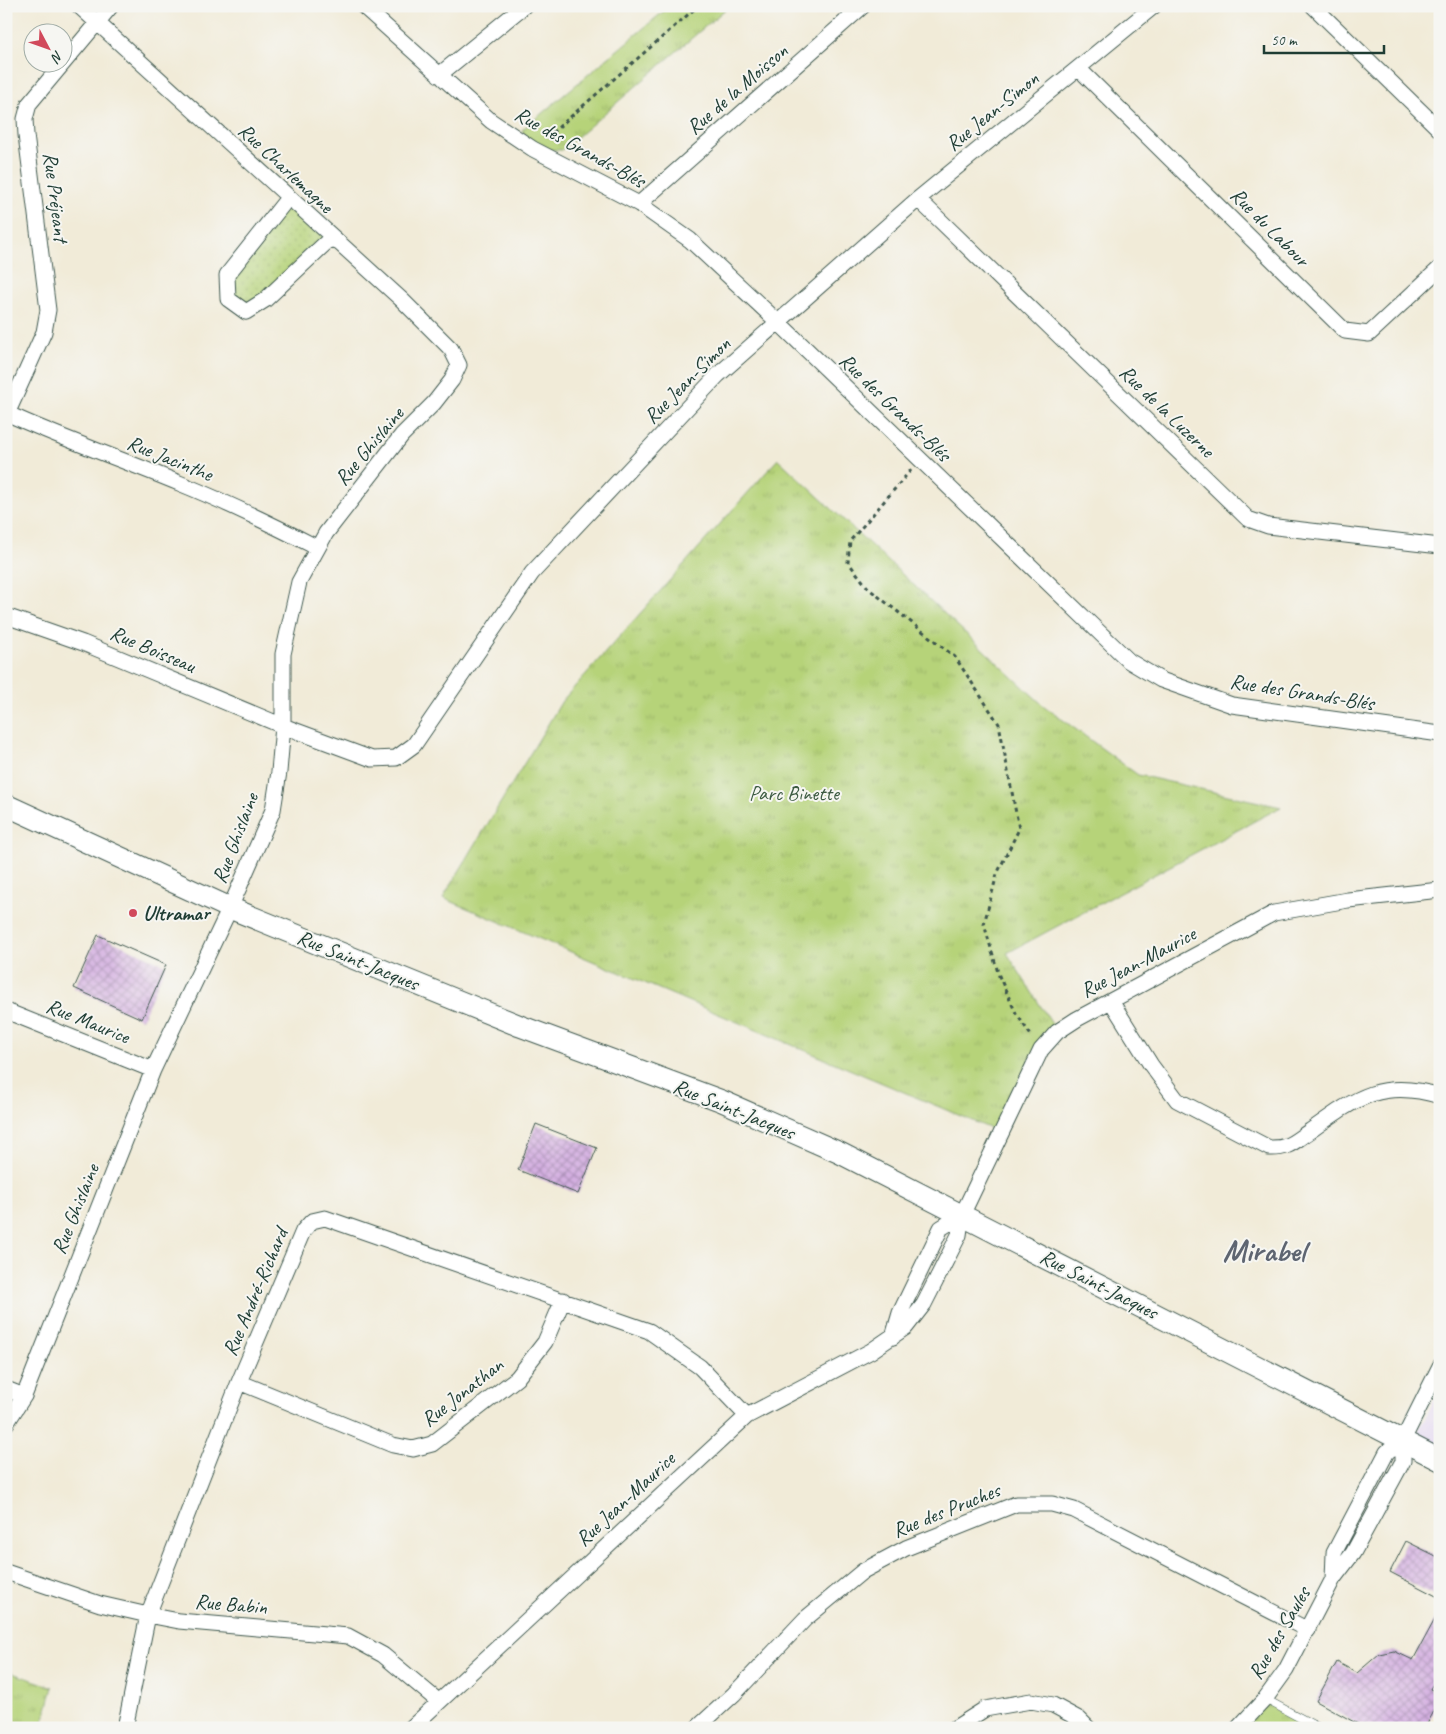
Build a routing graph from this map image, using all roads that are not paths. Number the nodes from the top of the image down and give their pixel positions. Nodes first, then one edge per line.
1 (78, 6) edge
2 (111, 6) edge
3 (363, 6) edge
4 (524, 6) edge
5 (863, 6) edge
6 (1154, 6) edge
7 (1313, 6) edge
8 (96, 23) junction
9 (1079, 68) junction
10 (439, 75) junction
11 (1440, 130) edge
12 (288, 198) junction
13 (918, 199) junction
14 (639, 204) junction
15 (331, 238) junction
16 (1440, 268) edge
17 (778, 322) junction
18 (460, 365) joint
19 (7, 413) edge
20 (1440, 546) edge
21 (316, 547) junction
22 (6, 616) edge
23 (282, 726) junction
24 (1440, 734) edge
25 (6, 806) edge
26 (1440, 890) edge
27 (230, 908) junction
28 (1111, 1001) junction
29 (6, 1011) edge
30 (154, 1070) junction
31 (1440, 1096) edge
32 (962, 1215) junction
33 (563, 1300) junction
34 (1440, 1366) edge
35 (240, 1382) junction
36 (6, 1389) edge
37 (24, 1396) junction
38 (747, 1416) junction
39 (6, 1424) edge
40 (1403, 1440) junction
41 (1440, 1460) edge
42 (6, 1572) edge
43 (148, 1615) junction
44 (1308, 1630) junction
45 (1265, 1699) junction
46 (438, 1701) junction
47 (125, 1728) edge
48 (411, 1728) edge
49 (697, 1728) edge
50 (955, 1728) edge
51 (1088, 1728) edge
52 (1238, 1728) edge
53 (1319, 1728) edge

1 - 8 street, Rue Charlemagne
2 - 8 street, Rue Préjeant
3 - 10 street, Rue des Grands-Blés
4 - 10 street
5 - 14 street, Rue de la Moisson
6 - 9 street, Rue Jean-Simon
7 - 11 street
8 - 12 street, Rue Charlemagne
8 - 19 street, Rue Préjeant
9 - 13 street, Rue Jean-Simon
9 - 16 street, Rue du Labour
10 - 14 street, Rue des Grands-Blés
12 - 15 street, Rue Charlemagne
12 - 15 street
13 - 17 street, Rue Jean-Simon
13 - 20 street, Rue de la Luzerne
14 - 17 street, Rue des Grands-Blés
15 - 18 street, Rue Charlemagne
17 - 23 street, Rue Jean-Simon
17 - 24 street, Rue des Grands-Blés
18 - 21 street, Rue Ghislaine
19 - 21 street, Rue Jacinthe
21 - 23 street, Rue Ghislaine
22 - 23 street, Rue Boisseau
23 - 27 street, Rue Ghislaine
25 - 27 street, Rue Saint-Jacques
26 - 28 street, Rue Jean-Maurice
27 - 30 street, Rue Ghislaine
27 - 32 street, Rue Saint-Jacques
28 - 31 street
28 - 32 street, Rue Jean-Maurice
29 - 30 street, Rue Maurice
30 - 37 street, Rue Ghislaine
32 - 38 street, Rue Jean-Maurice
32 - 40 street, Rue Saint-Jacques
33 - 35 street, Rue Jonathan
33 - 35 street, Rue André-Richard
33 - 38 street, Rue André-Richard
34 - 40 street, Rue des Saules
35 - 43 street, Rue André-Richard
36 - 37 street
37 - 39 street, Rue Ghislaine
38 - 46 street, Rue Jean-Maurice
40 - 41 street, Rue Saint-Jacques
40 - 44 street, Rue des Saules
42 - 43 street, Rue Babin
43 - 46 street, Rue Babin
43 - 47 street, Rue André-Richard
44 - 45 street, Rue des Saules
44 - 49 street, Rue des Pruches
45 - 52 street, Rue des Saules
45 - 53 lane
46 - 48 street, Rue Jean-Maurice
50 - 51 street

